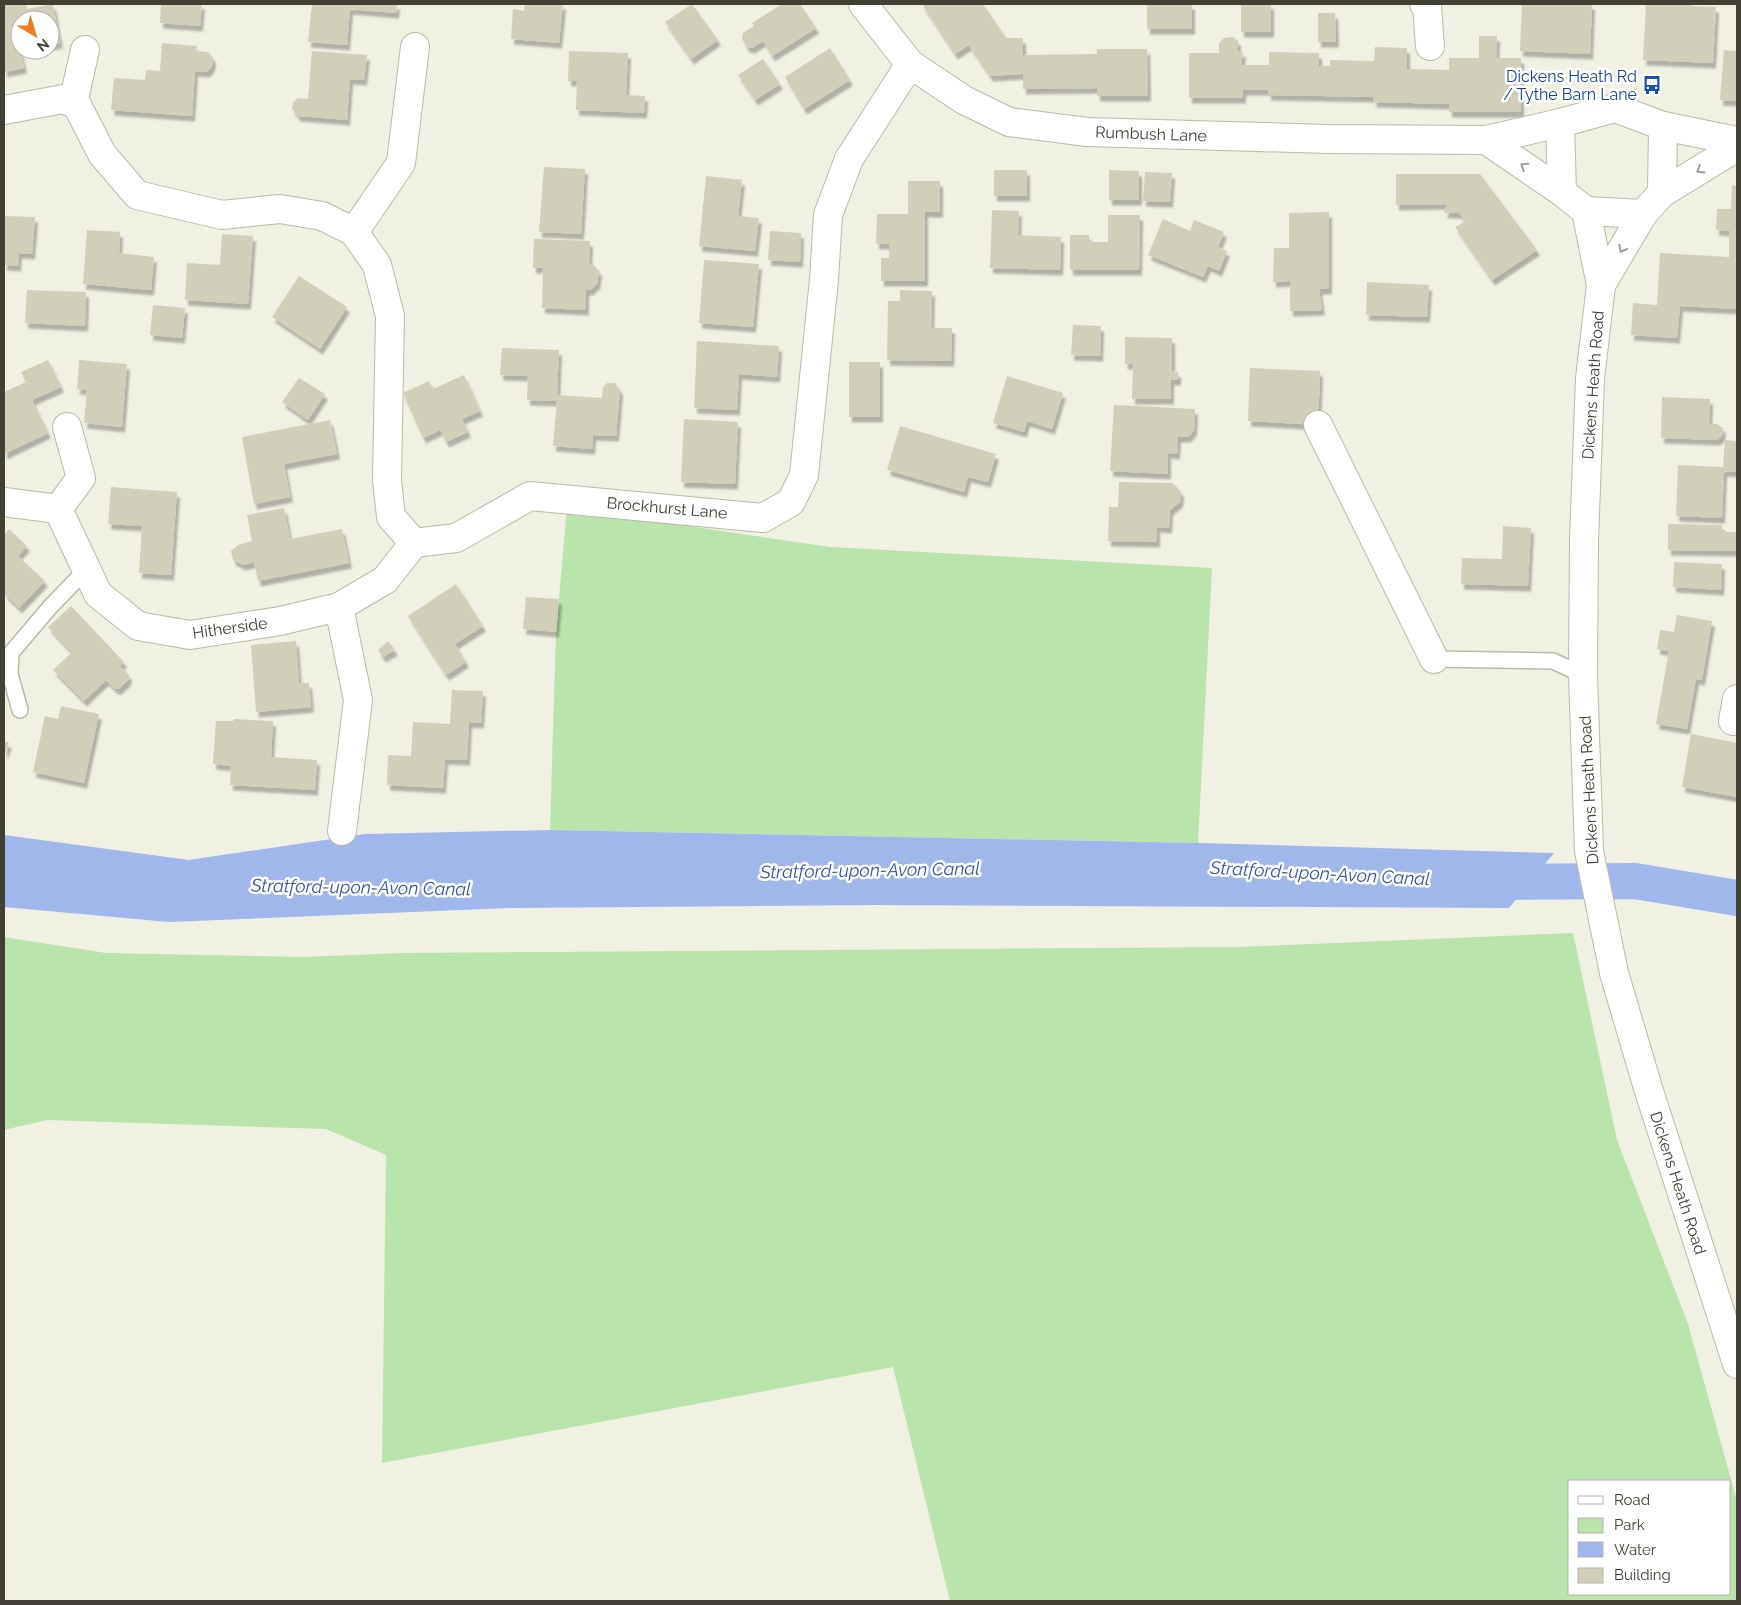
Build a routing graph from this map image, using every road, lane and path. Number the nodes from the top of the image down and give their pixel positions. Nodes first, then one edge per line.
1 (863, 4) edge
2 (1424, 4) edge
3 (1430, 46) dead end
4 (416, 47) dead end
5 (85, 50) dead end
6 (910, 64) junction
7 (73, 103) junction
8 (4, 110) edge
9 (1560, 123) junction
10 (1663, 126) junction
11 (1486, 140) junction
12 (1737, 141) edge
13 (1737, 147) edge
14 (1562, 192) junction
15 (1662, 194) junction
16 (1586, 211) junction
17 (1643, 214) junction
18 (354, 232) junction
19 (1601, 285) junction
20 (1318, 425) dead end
21 (67, 427) dead end
22 (4, 502) edge
23 (58, 510) junction
24 (414, 543) junction
25 (86, 570) junction
26 (339, 607) junction
27 (1434, 659) joint
28 (1583, 675) junction
29 (20, 710) dead end
30 (342, 831) dead end
31 (1737, 1364) edge

1 - 6 street, Rumbush Lane
2 - 3 street
4 - 18 street
5 - 7 street
6 - 11 street, Rumbush Lane
6 - 24 street, Brockhurst Lane
7 - 8 street
7 - 18 street
9 - 10 street
9 - 11 street, Rumbush Lane
9 - 14 street
10 - 12 street
10 - 15 street
14 -> 11 street
13 -> 15 street
14 - 16 street
15 - 17 street
16 - 17 street
16 - 19 street, Dickens Heath Road
17 -> 19 street, Dickens Heath Road
18 - 24 street
19 - 28 street, Dickens Heath Road
20 - 27 street
21 - 23 street
22 - 23 street
23 - 25 street, Hitherside
24 - 26 street, Hitherside
25 - 26 street, Hitherside
25 - 29 lane
26 - 30 street
27 - 28 lane
28 - 31 street, Dickens Heath Road

